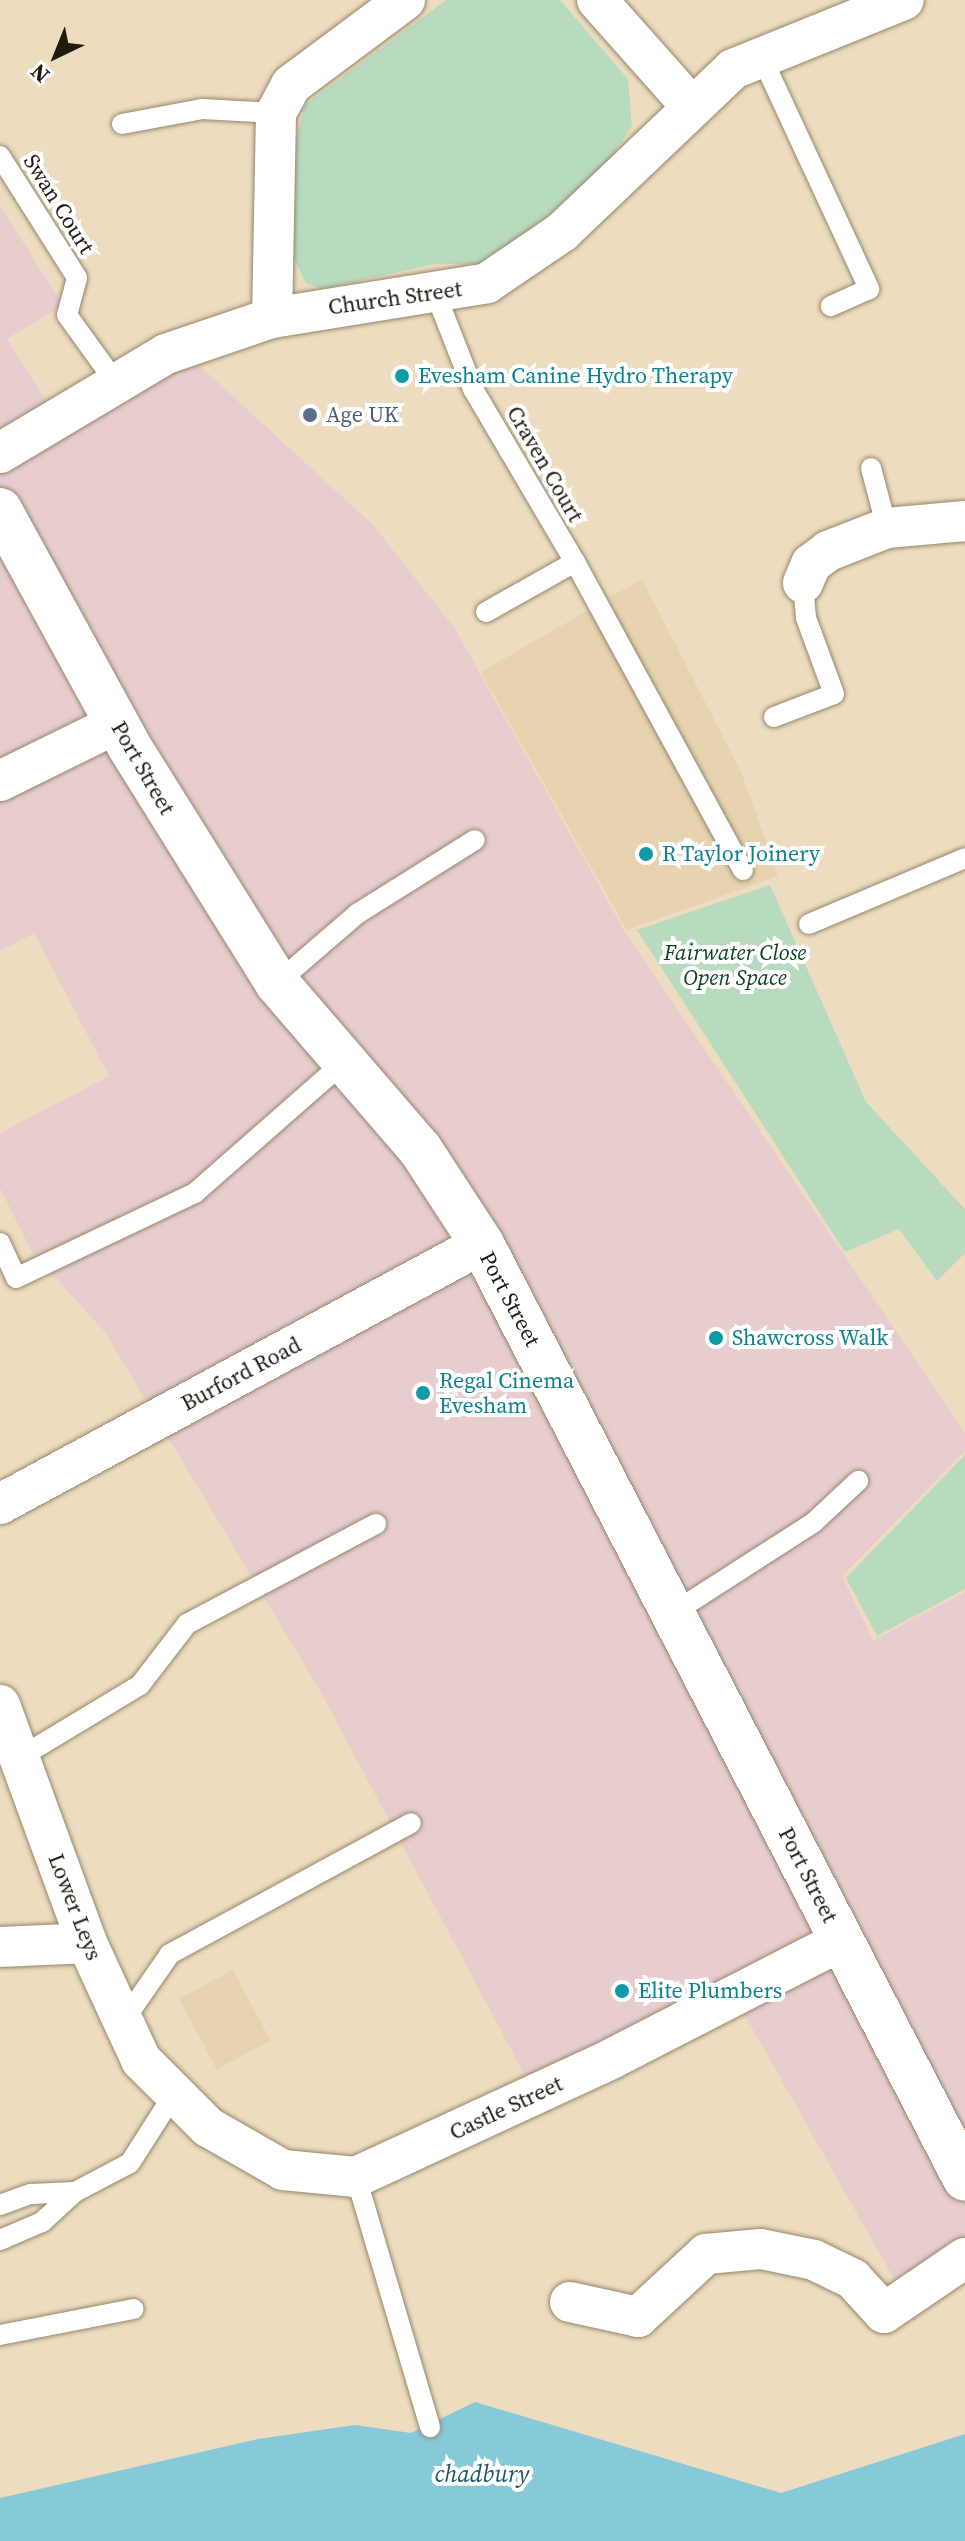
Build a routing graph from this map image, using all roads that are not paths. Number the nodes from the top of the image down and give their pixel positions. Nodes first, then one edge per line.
1 (405, 0) edge
2 (597, 0) edge
3 (904, 0) edge
4 (762, 58) junction
5 (692, 107) junction
6 (276, 113) junction
7 (122, 124) dead end
8 (0, 156) edge
9 (436, 295) junction
10 (831, 306) dead end
11 (272, 318) junction
12 (116, 383) junction
13 (0, 453) edge
14 (871, 468) dead end
15 (0, 510) edge
16 (965, 521) edge
17 (887, 528) junction
18 (575, 562) junction
19 (803, 583) joint
20 (486, 612) dead end
21 (774, 717) dead end
22 (118, 723) junction
23 (0, 781) edge
24 (475, 840) dead end
25 (965, 858) edge
26 (743, 870) dead end
27 (809, 924) dead end
28 (277, 983) junction
29 (342, 1064) junction
30 (0, 1243) edge
31 (482, 1244) junction
32 (858, 1481) dead end
33 (0, 1504) edge
34 (376, 1524) dead end
35 (676, 1611) junction
36 (0, 1705) edge
37 (19, 1758) junction
38 (411, 1823) dead end
39 (841, 1941) junction
40 (87, 1943) junction
41 (0, 1947) edge
42 (122, 2023) junction
43 (172, 2097) junction
44 (959, 2153) edge
45 (356, 2177) junction
46 (75, 2192) junction
47 (0, 2205) edge
48 (0, 2240) edge
49 (965, 2258) edge
50 (570, 2302) dead end
51 (134, 2309) dead end
52 (0, 2335) edge
53 (430, 2427) dead end

1 - 6 street
2 - 5 street
3 - 4 street, Church Street
4 - 5 street, Church Street
4 - 10 lane
5 - 9 street, Church Street
6 - 7 lane
6 - 11 street
8 - 12 lane, Swan Court
9 - 11 street, Church Street
9 - 18 lane, Craven Court
11 - 12 street, Church Street
12 - 13 street, Church Street
14 - 17 lane
15 - 22 main road, Port Street
16 - 17 street
17 - 19 street
18 - 20 lane
18 - 26 lane, Craven Court
19 - 21 lane
22 - 23 street
22 - 28 main road, Port Street
24 - 28 lane
25 - 27 lane
28 - 29 main road, Port Street
29 - 30 lane
29 - 31 main road, Port Street
31 - 33 street, Burford Road
31 - 35 main road, Port Street
32 - 35 lane
34 - 37 lane
35 - 39 main road, Port Street
36 - 37 street, Lower Leys
37 - 40 street, Lower Leys
38 - 42 lane
39 - 44 main road, Port Street
39 - 45 street, Castle Street
40 - 41 street
40 - 42 street, Lower Leys
42 - 43 street, Lower Leys
43 - 45 street
43 - 46 lane
45 - 53 lane
46 - 47 lane
46 - 48 lane
49 - 50 street
51 - 52 lane

